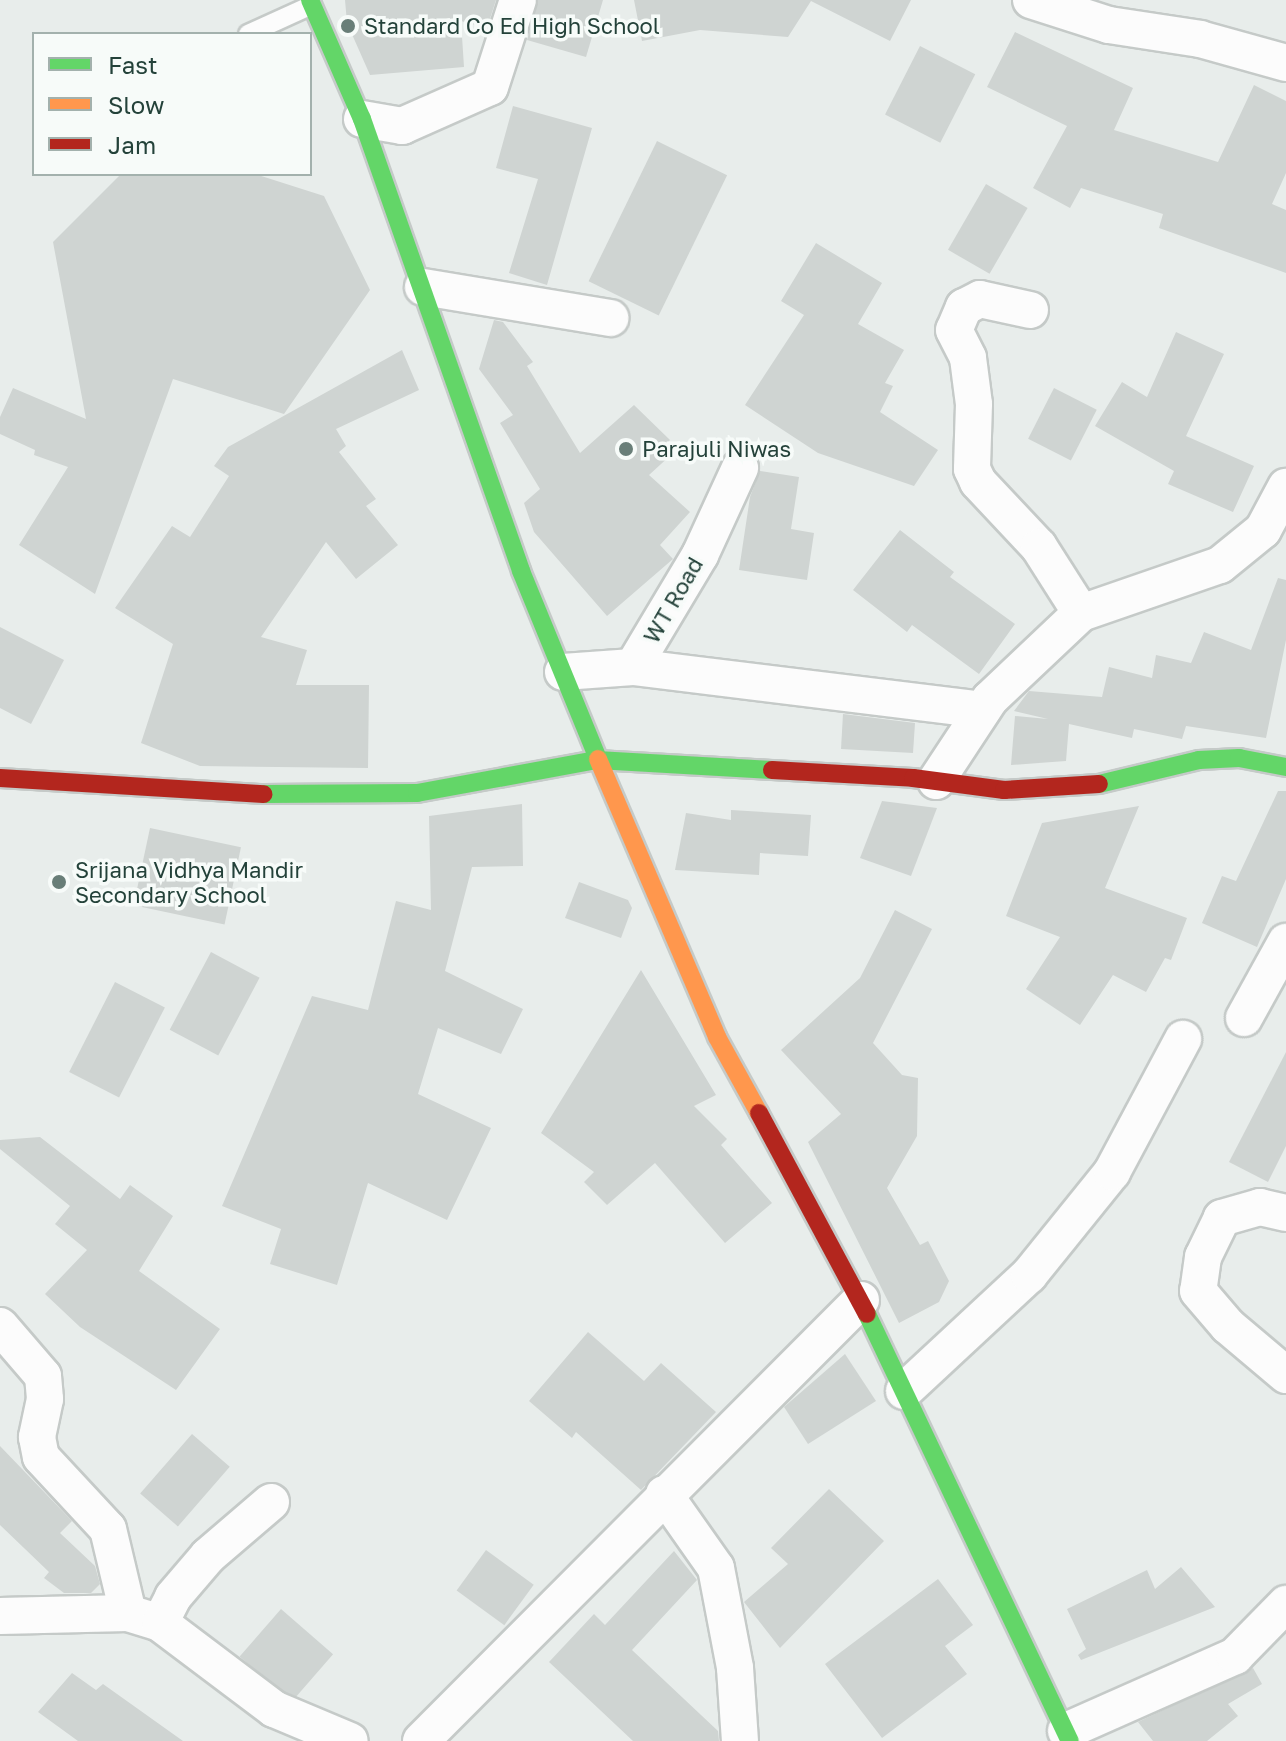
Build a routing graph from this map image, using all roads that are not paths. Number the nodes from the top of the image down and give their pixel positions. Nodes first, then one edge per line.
1 (518, 0) edge
2 (1031, 0) edge
3 (311, 2) edge
4 (252, 32) edge
5 (1286, 63) edge
6 (362, 119) junction
7 (423, 287) junction
8 (1030, 310) dead end
9 (610, 318) dead end
10 (740, 468) dead end
11 (1286, 487) edge
12 (1081, 613) junction
13 (633, 667) junction
14 (563, 672) junction
15 (982, 710) junction
16 (597, 760) junction
17 (1286, 767) edge
18 (0, 778) edge
19 (936, 781) junction
20 (1286, 942) edge
21 (1244, 1018) dead end
22 (1183, 1039) dead end
23 (1286, 1213) edge
24 (861, 1300) junction
25 (0, 1326) edge
26 (1270, 1343) edge
27 (1286, 1375) edge
28 (904, 1391) junction
29 (664, 1494) junction
30 (271, 1502) dead end
31 (1286, 1604) edge
32 (0, 1616) edge
33 (144, 1618) junction
34 (1068, 1736) edge
35 (350, 1741) edge
36 (421, 1741) edge
37 (740, 1741) edge

1 - 6 street
2 - 5 street
3 - 4 lane
3 - 6 street
6 - 7 street
7 - 9 street
7 - 14 street
8 - 12 street
10 - 13 street, WT Road
11 - 12 street
12 - 15 street
13 - 14 street, WT Road
13 - 15 street
14 - 16 street
15 - 19 street
16 - 18 street
16 - 19 street
16 - 24 street
17 - 19 street
20 - 21 street
22 - 28 street
23 - 26 street
24 - 28 street
24 - 29 street
25 - 33 street
26 - 27 street
28 - 34 street
29 - 36 street
29 - 37 street
30 - 33 street
31 - 34 street
32 - 33 street
33 - 35 street

